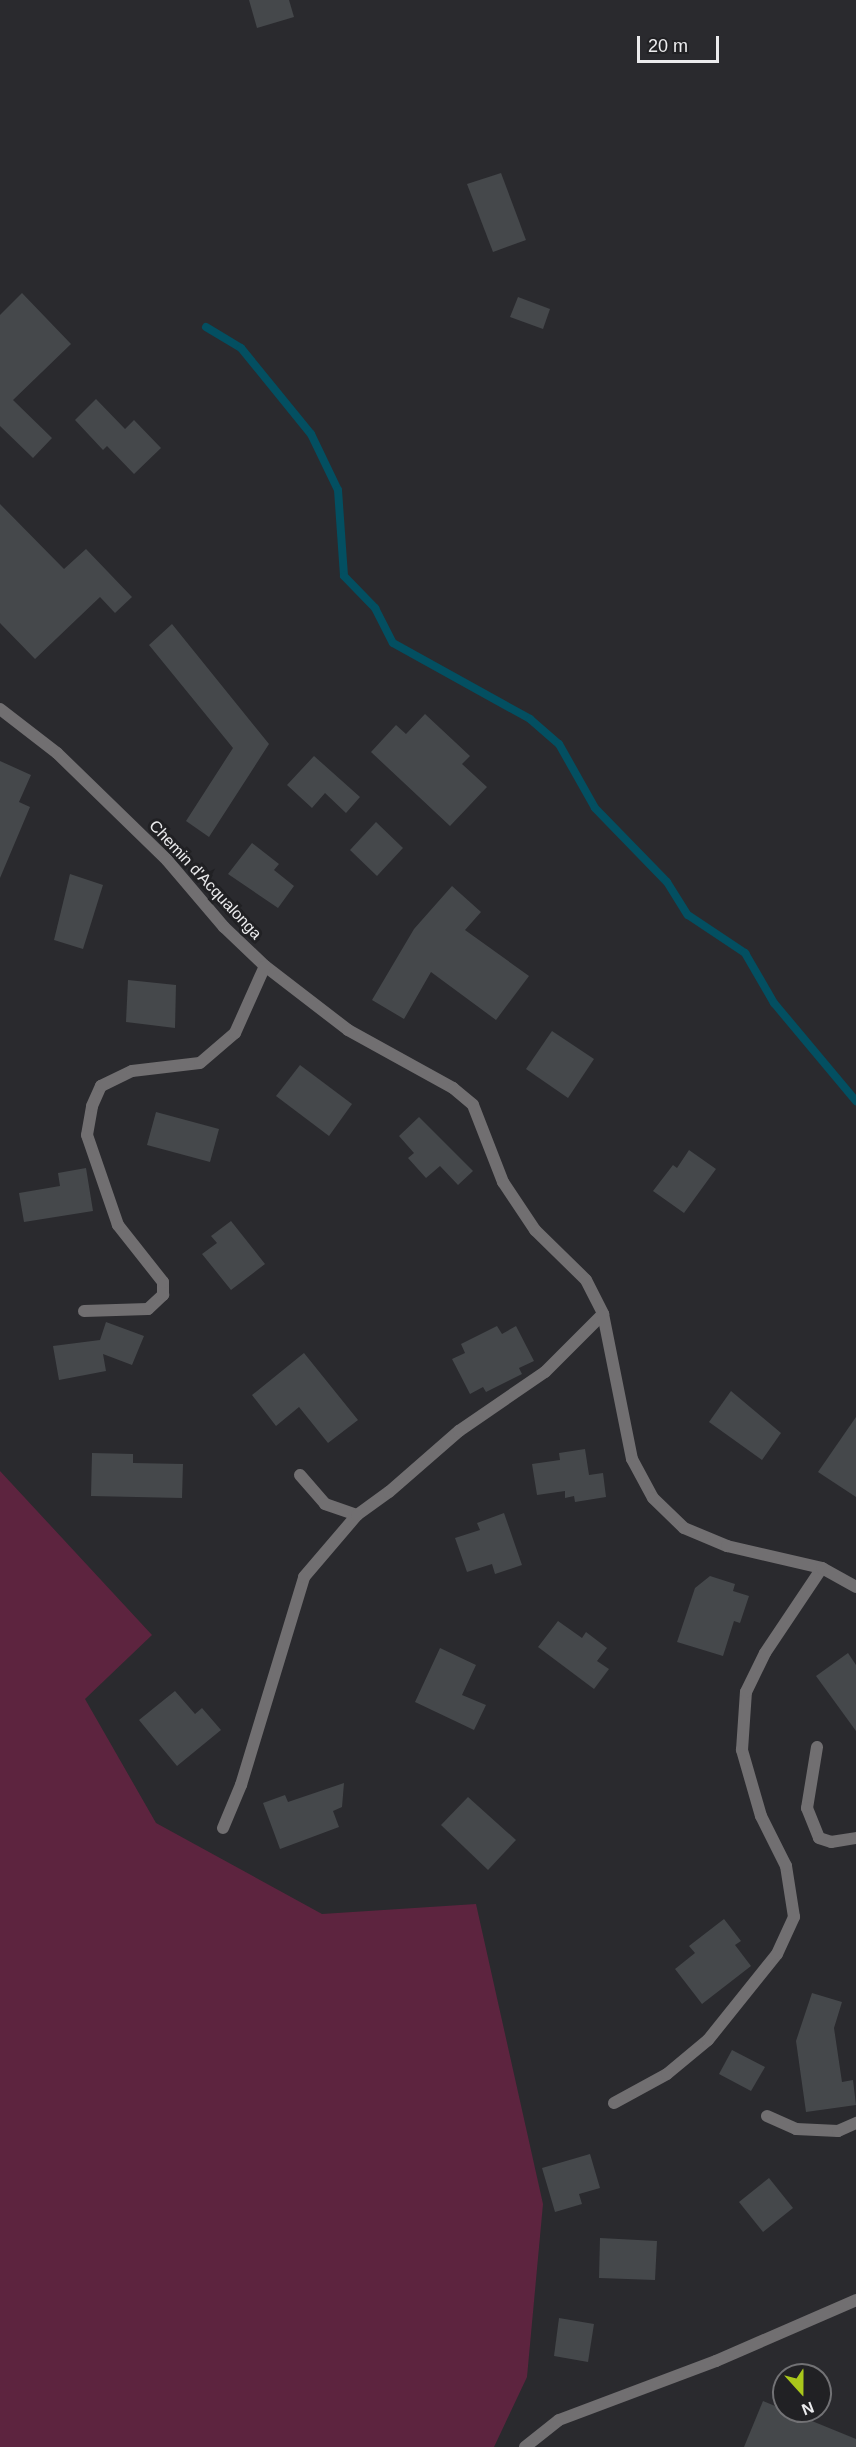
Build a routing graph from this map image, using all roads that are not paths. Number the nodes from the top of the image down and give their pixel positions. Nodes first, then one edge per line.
1 (0, 709) edge
2 (265, 966) junction
3 (84, 1311) dead end
4 (603, 1314) junction
5 (300, 1475) dead end
6 (357, 1515) junction
7 (822, 1568) junction
8 (856, 1587) edge
9 (817, 1748) dead end
10 (223, 1828) dead end
11 (856, 1838) edge
12 (614, 2103) dead end
13 (767, 2116) dead end
14 (856, 2123) edge
15 (856, 2300) edge
16 (525, 2447) edge

1 - 2 street, Chemin d'Acqualonga
2 - 3 street
2 - 4 street, Chemin d'Acqualonga
4 - 6 street
4 - 7 street, Chemin d'Acqualonga
5 - 6 street
6 - 10 street
7 - 8 street, Chemin d'Acqualonga
7 - 12 street
9 - 11 street
13 - 14 street
15 - 16 street

